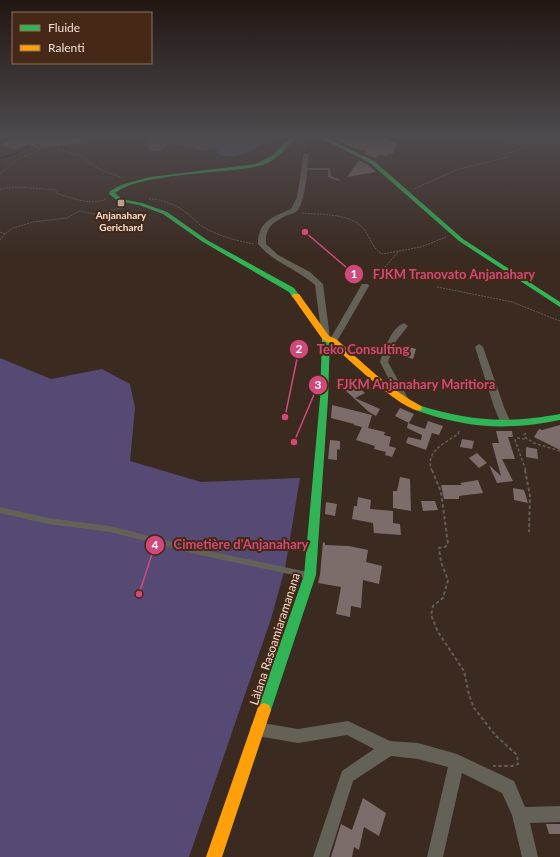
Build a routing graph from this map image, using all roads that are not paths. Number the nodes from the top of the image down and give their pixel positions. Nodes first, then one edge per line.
1 (157, 178) edge
2 (303, 178) edge
3 (334, 178) edge
4 (391, 178) edge
5 (339, 180) dead end
6 (364, 286) dead end
7 (560, 305) edge
8 (404, 326) dead end
9 (330, 339) junction
10 (479, 347) dead end
11 (404, 400) junction
12 (560, 417) edge
13 (506, 423) junction
14 (0, 510) edge
15 (310, 575) junction
16 (257, 729) junction
17 (389, 748) junction
18 (457, 762) junction
19 (560, 814) edge
20 (520, 815) junction
21 (214, 857) edge
22 (321, 857) edge
23 (435, 857) edge
24 (530, 857) edge

1 - 9 main road
2 - 9 street, Làlana Rasoamiaramanana
3 - 5 lane
4 - 7 main road
6 - 9 street
8 - 11 street
9 - 11 main road
9 - 15 main road, Làlana Rasoamiaramanana
10 - 13 street
11 - 13 main road
12 - 13 main road
14 - 15 lane
15 - 16 main road, Làlana Rasoamiaramanana
16 - 17 street
16 - 21 main road, Làlana Rasoamiaramanana
17 - 18 street
17 - 22 street
18 - 20 street
18 - 23 street
19 - 20 street
20 - 24 street

